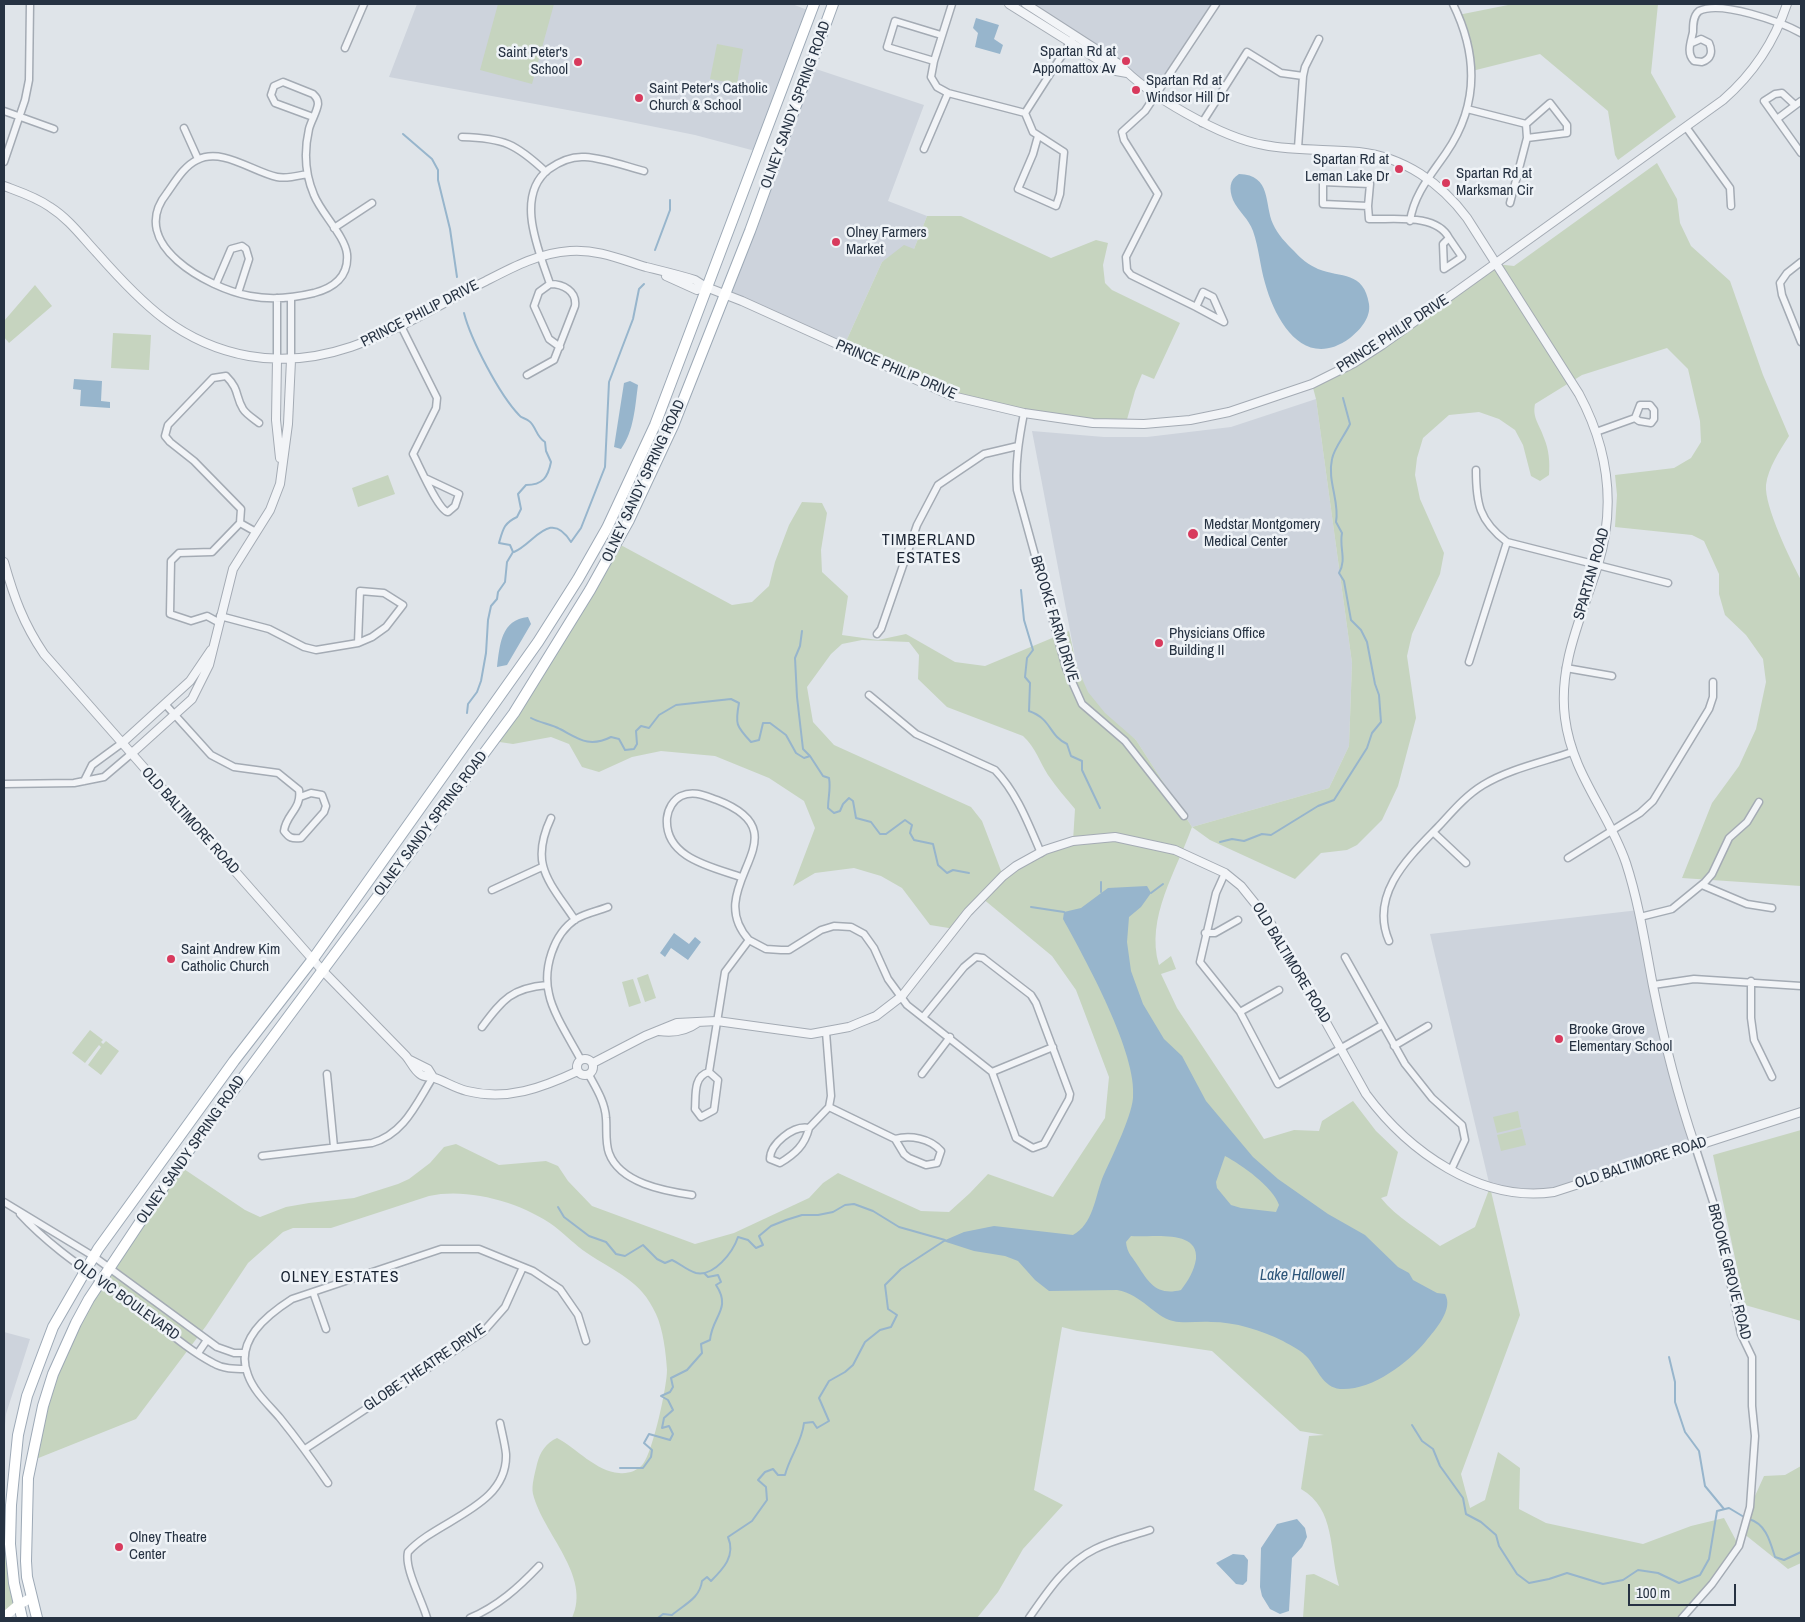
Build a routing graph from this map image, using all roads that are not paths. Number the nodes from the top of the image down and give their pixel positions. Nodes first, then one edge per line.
1 (30, 4) edge
2 (362, 4) edge
3 (814, 4) edge
4 (833, 4) edge
5 (952, 4) edge
6 (1009, 4) edge
7 (1026, 4) edge
8 (1216, 4) edge
9 (1453, 4) edge
10 (1787, 4) edge
11 (1781, 23) junction
12 (1801, 33) edge
13 (942, 35) junction
14 (1073, 39) junction
15 (1319, 39) dead end
16 (1692, 43) dead end
17 (345, 48) dead end
18 (934, 61) junction
19 (1303, 76) junction
20 (948, 93) junction
21 (1156, 93) junction
22 (1801, 101) edge
23 (1795, 105) junction
24 (1467, 108) junction
25 (4, 112) edge
26 (1025, 113) junction
27 (19, 117) junction
28 (313, 117) junction
29 (1777, 119) junction
30 (1202, 123) junction
31 (1526, 124) junction
32 (1686, 127) junction
33 (184, 128) dead end
34 (54, 129) dead end
35 (1038, 136) junction
36 (462, 137) dead end
37 (1527, 138) junction
38 (1298, 148) junction
39 (924, 149) dead end
40 (1801, 152) edge
41 (198, 159) junction
42 (4, 162) edge
43 (644, 171) dead end
44 (546, 172) junction
45 (307, 174) junction
46 (1428, 179) junction
47 (4, 186) edge
48 (372, 203) dead end
49 (1510, 203) dead end
50 (1368, 206) junction
51 (1731, 206) dead end
52 (1410, 221) junction
53 (334, 228) junction
54 (1449, 238) dead end
55 (541, 256) junction
56 (1801, 262) edge
57 (1496, 264) junction
58 (216, 284) junction
59 (550, 284) junction
60 (706, 287) junction
61 (238, 293) junction
62 (725, 295) junction
63 (291, 297) junction
64 (278, 298) junction
65 (1196, 307) junction
66 (401, 326) junction
67 (1801, 342) edge
68 (560, 347) junction
69 (277, 359) junction
70 (291, 360) junction
71 (527, 375) dead end
72 (1024, 413) junction
73 (1635, 418) dead end
74 (259, 423) dead end
75 (1596, 432) junction
76 (1018, 446) junction
77 (282, 470) junction
78 (1476, 470) dead end
79 (425, 478) junction
80 (240, 523) junction
81 (256, 532) junction
82 (1507, 542) junction
83 (4, 562) edge
84 (1598, 566) junction
85 (1668, 583) dead end
86 (219, 619) junction
87 (877, 634) dead end
88 (216, 642) junction
89 (358, 643) junction
90 (1469, 662) dead end
91 (1566, 668) junction
92 (1612, 676) dead end
93 (1713, 682) dead end
94 (869, 695) dead end
95 (165, 704) junction
96 (176, 716) junction
97 (122, 743) junction
98 (1572, 752) junction
99 (131, 754) junction
100 (84, 781) junction
101 (4, 784) edge
102 (300, 797) junction
103 (1758, 802) dead end
104 (1184, 816) dead end
105 (551, 818) dead end
106 (1613, 831) junction
107 (1433, 832) junction
108 (1041, 853) junction
109 (1568, 858) dead end
110 (1466, 863) dead end
111 (542, 867) junction
112 (1225, 873) junction
113 (741, 877) junction
114 (1702, 884) junction
115 (492, 890) dead end
116 (608, 907) dead end
117 (1772, 908) dead end
118 (1640, 917) junction
119 (575, 920) junction
120 (1238, 920) dead end
121 (1205, 933) junction
122 (749, 940) junction
123 (1389, 941) dead end
124 (1345, 957) dead end
125 (313, 959) junction
126 (322, 970) junction
127 (1751, 981) junction
128 (1653, 985) junction
129 (548, 986) junction
130 (1801, 986) edge
131 (1279, 990) dead end
132 (902, 996) junction
133 (1240, 1012) junction
134 (924, 1016) junction
135 (717, 1020) junction
136 (1382, 1025) junction
137 (1428, 1026) dead end
138 (482, 1027) dead end
139 (826, 1032) junction
140 (950, 1037) junction
141 (1394, 1046) junction
142 (1053, 1047) junction
143 (1342, 1049) junction
144 (581, 1060) junction
145 (593, 1063) junction
146 (578, 1071) junction
147 (708, 1072) junction
148 (992, 1072) junction
149 (327, 1074) dead end
150 (922, 1074) dead end
151 (589, 1075) junction
152 (433, 1077) junction
153 (1772, 1077) dead end
154 (829, 1107) junction
155 (1801, 1112) edge
156 (809, 1128) junction
157 (895, 1139) junction
158 (1695, 1146) junction
159 (334, 1148) junction
160 (262, 1156) dead end
161 (1451, 1170) junction
162 (692, 1195) dead end
163 (4, 1202) edge
164 (16, 1210) junction
165 (93, 1256) junction
166 (523, 1267) junction
167 (110, 1268) junction
168 (84, 1270) junction
169 (102, 1280) junction
170 (313, 1292) junction
171 (326, 1329) dead end
172 (207, 1340) junction
173 (586, 1341) dead end
174 (198, 1353) junction
175 (245, 1353) junction
176 (246, 1369) junction
177 (500, 1423) dead end
178 (305, 1449) junction
179 (328, 1483) dead end
180 (1150, 1530) dead end
181 (540, 1566) dead end
182 (31, 1598) junction
183 (18, 1605) junction
184 (4, 1617) edge
185 (22, 1618) edge
186 (37, 1618) edge
187 (427, 1618) edge
188 (470, 1618) edge
189 (1029, 1618) edge
190 (1682, 1618) edge

1 - 27 street
2 - 17 street
3 - 60 main road, OLNEY SANDY SPRING ROAD
4 - 62 main road, OLNEY SANDY SPRING ROAD
5 - 13 street
6 - 14 street, SPARTAN ROAD
7 - 14 street, SPARTAN ROAD
8 - 21 street
9 - 24 street
10 - 11 street, PRINCE PHILIP DRIVE
11 - 12 street
11 - 16 street
11 - 32 street, PRINCE PHILIP DRIVE
13 - 18 street
13 - 18 street
14 - 21 street, SPARTAN ROAD
14 - 26 street
15 - 19 street
18 - 20 street
19 - 30 street
19 - 38 street
20 - 26 street
20 - 39 street
21 - 30 street, SPARTAN ROAD
21 - 65 street
22 - 23 street
23 - 29 street
23 - 29 street
24 - 31 street
24 - 46 street
25 - 27 street
26 - 35 street
27 - 34 street
27 - 42 street
28 - 28 street
28 - 45 street
29 - 40 street
30 - 38 street, SPARTAN ROAD
31 - 37 street
31 - 37 street
32 - 51 street
32 - 57 street, PRINCE PHILIP DRIVE
33 - 41 street
35 - 35 street
36 - 44 street
37 - 49 street
38 - 46 street, SPARTAN ROAD
41 - 45 street
41 - 58 street
43 - 44 street
44 - 55 street
45 - 53 street
46 - 52 street
46 - 57 street, SPARTAN ROAD
47 - 69 street, PRINCE PHILIP DRIVE
48 - 53 street
50 - 50 street
50 - 52 street
52 - 54 street
53 - 63 street
55 - 59 street
55 - 60 street, PRINCE PHILIP DRIVE
55 - 66 street, PRINCE PHILIP DRIVE
56 - 67 street
57 - 72 street, PRINCE PHILIP DRIVE
57 - 75 street, SPARTAN ROAD
58 - 61 street
58 - 61 street
59 - 68 street
59 - 68 street
60 - 62 street, PRINCE PHILIP DRIVE
60 - 125 main road, OLNEY SANDY SPRING ROAD
61 - 64 street
62 - 72 street, PRINCE PHILIP DRIVE
62 - 126 main road, OLNEY SANDY SPRING ROAD
63 - 64 street
63 - 70 street
64 - 69 street
65 - 65 street
66 - 70 street, PRINCE PHILIP DRIVE
66 - 79 street
68 - 71 street
69 - 70 street, PRINCE PHILIP DRIVE
69 - 77 street
70 - 77 street
72 - 76 street, BROOKE FARM DRIVE
73 - 75 street
74 - 80 street
75 - 84 street, SPARTAN ROAD
76 - 87 street
76 - 104 street, BROOKE FARM DRIVE
77 - 81 street
78 - 82 street
79 - 79 street
80 - 81 street
80 - 86 street
81 - 86 street
82 - 84 street
82 - 90 street
83 - 97 street, OLD BALTIMORE ROAD
84 - 85 street
84 - 91 street, SPARTAN ROAD
86 - 88 street
86 - 89 street
88 - 95 street
88 - 96 street
89 - 89 street
91 - 92 street
91 - 98 street, SPARTAN ROAD
93 - 106 street
94 - 108 street
95 - 96 street
95 - 97 street
96 - 99 street
96 - 102 street
97 - 99 street, OLD BALTIMORE ROAD
97 - 100 street
98 - 106 street, SPARTAN ROAD
98 - 107 street
99 - 100 street
99 - 125 street, OLD BALTIMORE ROAD
100 - 101 street
102 - 102 street
103 - 114 street
105 - 111 street
106 - 109 street
106 - 118 street, SPARTAN ROAD
107 - 110 street
107 - 123 street
108 - 112 street, OLD BALTIMORE ROAD
108 - 132 street, OLD BALTIMORE ROAD
111 - 115 street
111 - 119 street
112 - 121 street
112 - 143 street, OLD BALTIMORE ROAD
113 - 113 street
113 - 122 street
114 - 117 street
114 - 118 street
116 - 119 street
118 - 128 street, SPARTAN ROAD
119 - 129 street
120 - 121 street
121 - 133 street
122 - 132 street
122 - 135 street
124 - 136 street
125 - 126 street, OLD BALTIMORE ROAD
125 - 165 main road, OLNEY SANDY SPRING ROAD
126 - 152 street, OLD BALTIMORE ROAD
126 - 167 main road, OLNEY SANDY SPRING ROAD
127 - 128 street
127 - 130 street
127 - 153 street
128 - 158 street, SPARTAN ROAD
129 - 138 street
129 - 144 street
131 - 133 street
132 - 134 street
132 - 139 street, OLD BALTIMORE ROAD
133 - 143 street
134 - 140 street
134 - 142 street
135 - 139 street, OLD BALTIMORE ROAD
135 - 145 street, OLD BALTIMORE ROAD
135 - 147 street
136 - 141 street
136 - 143 street
137 - 141 street
139 - 154 street
140 - 148 street
140 - 150 street
141 - 161 street
142 - 148 street
142 - 148 street
143 - 161 street, OLD BALTIMORE ROAD
144 - 145 street
144 - 146 street
145 - 151 street
146 - 151 street
146 - 152 street, OLD BALTIMORE ROAD
147 - 147 street
149 - 159 street
151 - 162 street
152 - 159 street
154 - 156 street
154 - 157 street
155 - 158 street, OLD BALTIMORE ROAD
156 - 156 street
157 - 157 street
158 - 161 street, OLD BALTIMORE ROAD
158 - 190 street, BROOKE GROVE ROAD
159 - 160 street
163 - 164 street, OLD VIC BOULEVARD
164 - 165 street, OLD VIC BOULEVARD
164 - 168 street, OLD VIC BOULEVARD
165 - 167 street, OLD VIC BOULEVARD
165 - 168 main road, OLNEY SANDY SPRING ROAD
166 - 170 street
166 - 173 street
166 - 178 street, GLOBE THEATRE DRIVE
167 - 169 main road, OLNEY SANDY SPRING ROAD
167 - 172 street, OLD VIC BOULEVARD
168 - 169 street, OLD VIC BOULEVARD
168 - 183 main road, OLNEY SANDY SPRING ROAD
169 - 174 street, OLD VIC BOULEVARD
169 - 182 main road, OLNEY SANDY SPRING ROAD
170 - 171 street
170 - 175 street
172 - 174 street
172 - 175 street, OLD VIC BOULEVARD
174 - 176 street, OLD VIC BOULEVARD
175 - 176 street
176 - 178 street
177 - 187 street
178 - 179 street
180 - 189 street
181 - 188 street
182 - 183 main road
182 - 186 main road, OLNEY SANDY SPRING ROAD
183 - 184 main road
183 - 185 main road, OLNEY SANDY SPRING ROAD

